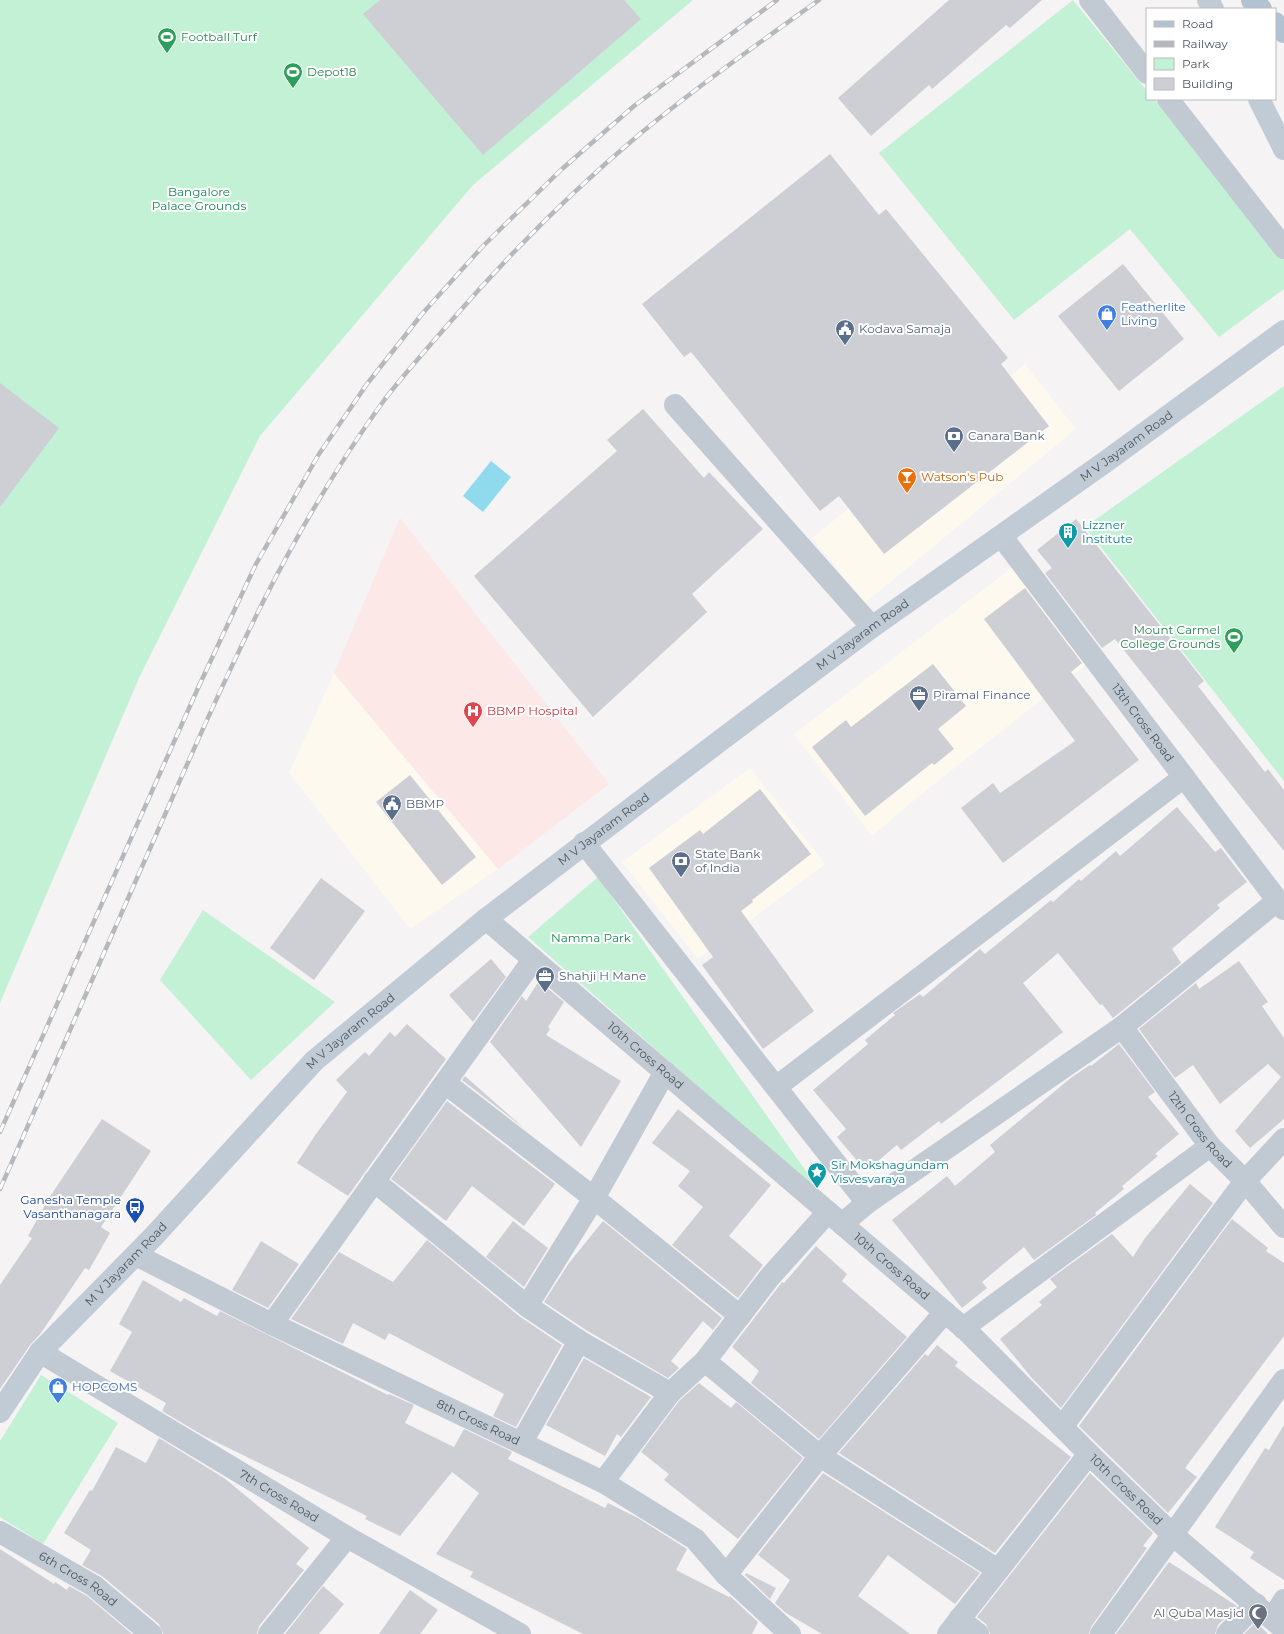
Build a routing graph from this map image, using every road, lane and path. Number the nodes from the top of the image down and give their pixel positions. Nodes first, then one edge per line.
1 (1090, 0) edge
2 (1252, 0) edge
3 (1260, 8) edge
4 (1276, 24) edge
5 (1284, 32) edge
6 (1146, 72) edge
7 (1169, 100) edge
8 (1260, 100) edge
9 (1284, 149) edge
10 (1284, 248) edge
11 (1284, 330) edge
12 (675, 405) dead end
13 (1002, 537) junction
14 (872, 627) junction
15 (1184, 777) junction
16 (584, 843) junction
17 (1281, 905) edge
18 (486, 919) junction
19 (533, 960) junction
20 (1122, 1027) junction
21 (665, 1072) junction
22 (445, 1083) junction
23 (776, 1087) junction
24 (1284, 1139) edge
25 (1210, 1146) junction
26 (374, 1181) junction
27 (1245, 1181) junction
28 (594, 1198) junction
29 (867, 1203) junction
30 (835, 1218) junction
31 (1284, 1227) edge
32 (136, 1255) junction
33 (527, 1306) junction
34 (945, 1312) junction
35 (740, 1316) junction
36 (272, 1324) junction
37 (963, 1328) junction
38 (579, 1340) junction
39 (40, 1352) junction
40 (705, 1361) junction
41 (1284, 1380) edge
42 (670, 1393) junction
43 (0, 1412) edge
44 (1062, 1427) junction
45 (522, 1442) junction
46 (1089, 1454) junction
47 (820, 1456) junction
48 (603, 1482) junction
49 (0, 1532) edge
50 (1174, 1536) junction
51 (347, 1537) junction
52 (998, 1570) junction
53 (726, 1575) junction
54 (1284, 1600) edge
55 (1256, 1604) junction
56 (1278, 1623) edge
57 (953, 1627) edge
58 (151, 1634) edge
59 (269, 1634) edge
60 (520, 1634) edge
61 (790, 1634) edge
62 (978, 1634) edge
63 (1101, 1634) edge
64 (1227, 1634) edge

1 - 6 street
2 - 3 main road
4 - 5 main road
7 - 10 street
8 - 9 street
11 - 13 street, M V Jayaram Road
12 - 14 street
13 - 14 street, M V Jayaram Road
13 - 15 street, 13th Cross Road
14 - 16 street, M V Jayaram Road
15 - 17 street, 13th Cross Road
15 - 23 street
16 - 18 street, M V Jayaram Road
16 - 23 street
17 - 20 street
18 - 19 street, 10th Cross Road
18 - 32 street, M V Jayaram Road
19 - 21 street, 10th Cross Road
19 - 22 street
20 - 25 street, 12th Cross Road
20 - 29 street
21 - 28 street
21 - 30 street, 10th Cross Road
22 - 26 street
22 - 28 street
23 - 29 street
24 - 27 street
25 - 27 street, 12th Cross Road
25 - 37 street
26 - 33 street
26 - 36 street
27 - 31 street, 12th Cross Road
27 - 44 street
28 - 33 street
28 - 35 street
29 - 30 street
30 - 34 street, 10th Cross Road
30 - 35 street
32 - 36 street, 8th Cross Road
32 - 39 street, M V Jayaram Road
33 - 38 street
34 - 37 street, 10th Cross Road
34 - 47 street
35 - 40 street
36 - 45 street, 8th Cross Road
37 - 44 street, 10th Cross Road
38 - 42 street
38 - 45 street
39 - 43 street, M V Jayaram Road
39 - 51 street, 7th Cross Road
40 - 42 street
40 - 47 street
41 - 50 street
42 - 48 street
44 - 46 street, 10th Cross Road
45 - 48 street, 8th Cross Road
46 - 50 street, 10th Cross Road
46 - 52 street
47 - 52 street
47 - 53 street
48 - 53 street, 8th Cross Road
49 - 58 street, 6th Cross Road
50 - 55 street, 10th Cross Road
50 - 63 street
51 - 59 street
51 - 60 street, 7th Cross Road
52 - 57 street
53 - 61 street, 8th Cross Road
54 - 56 street
55 - 56 street, 10th Cross Road
55 - 64 street
57 - 62 street

